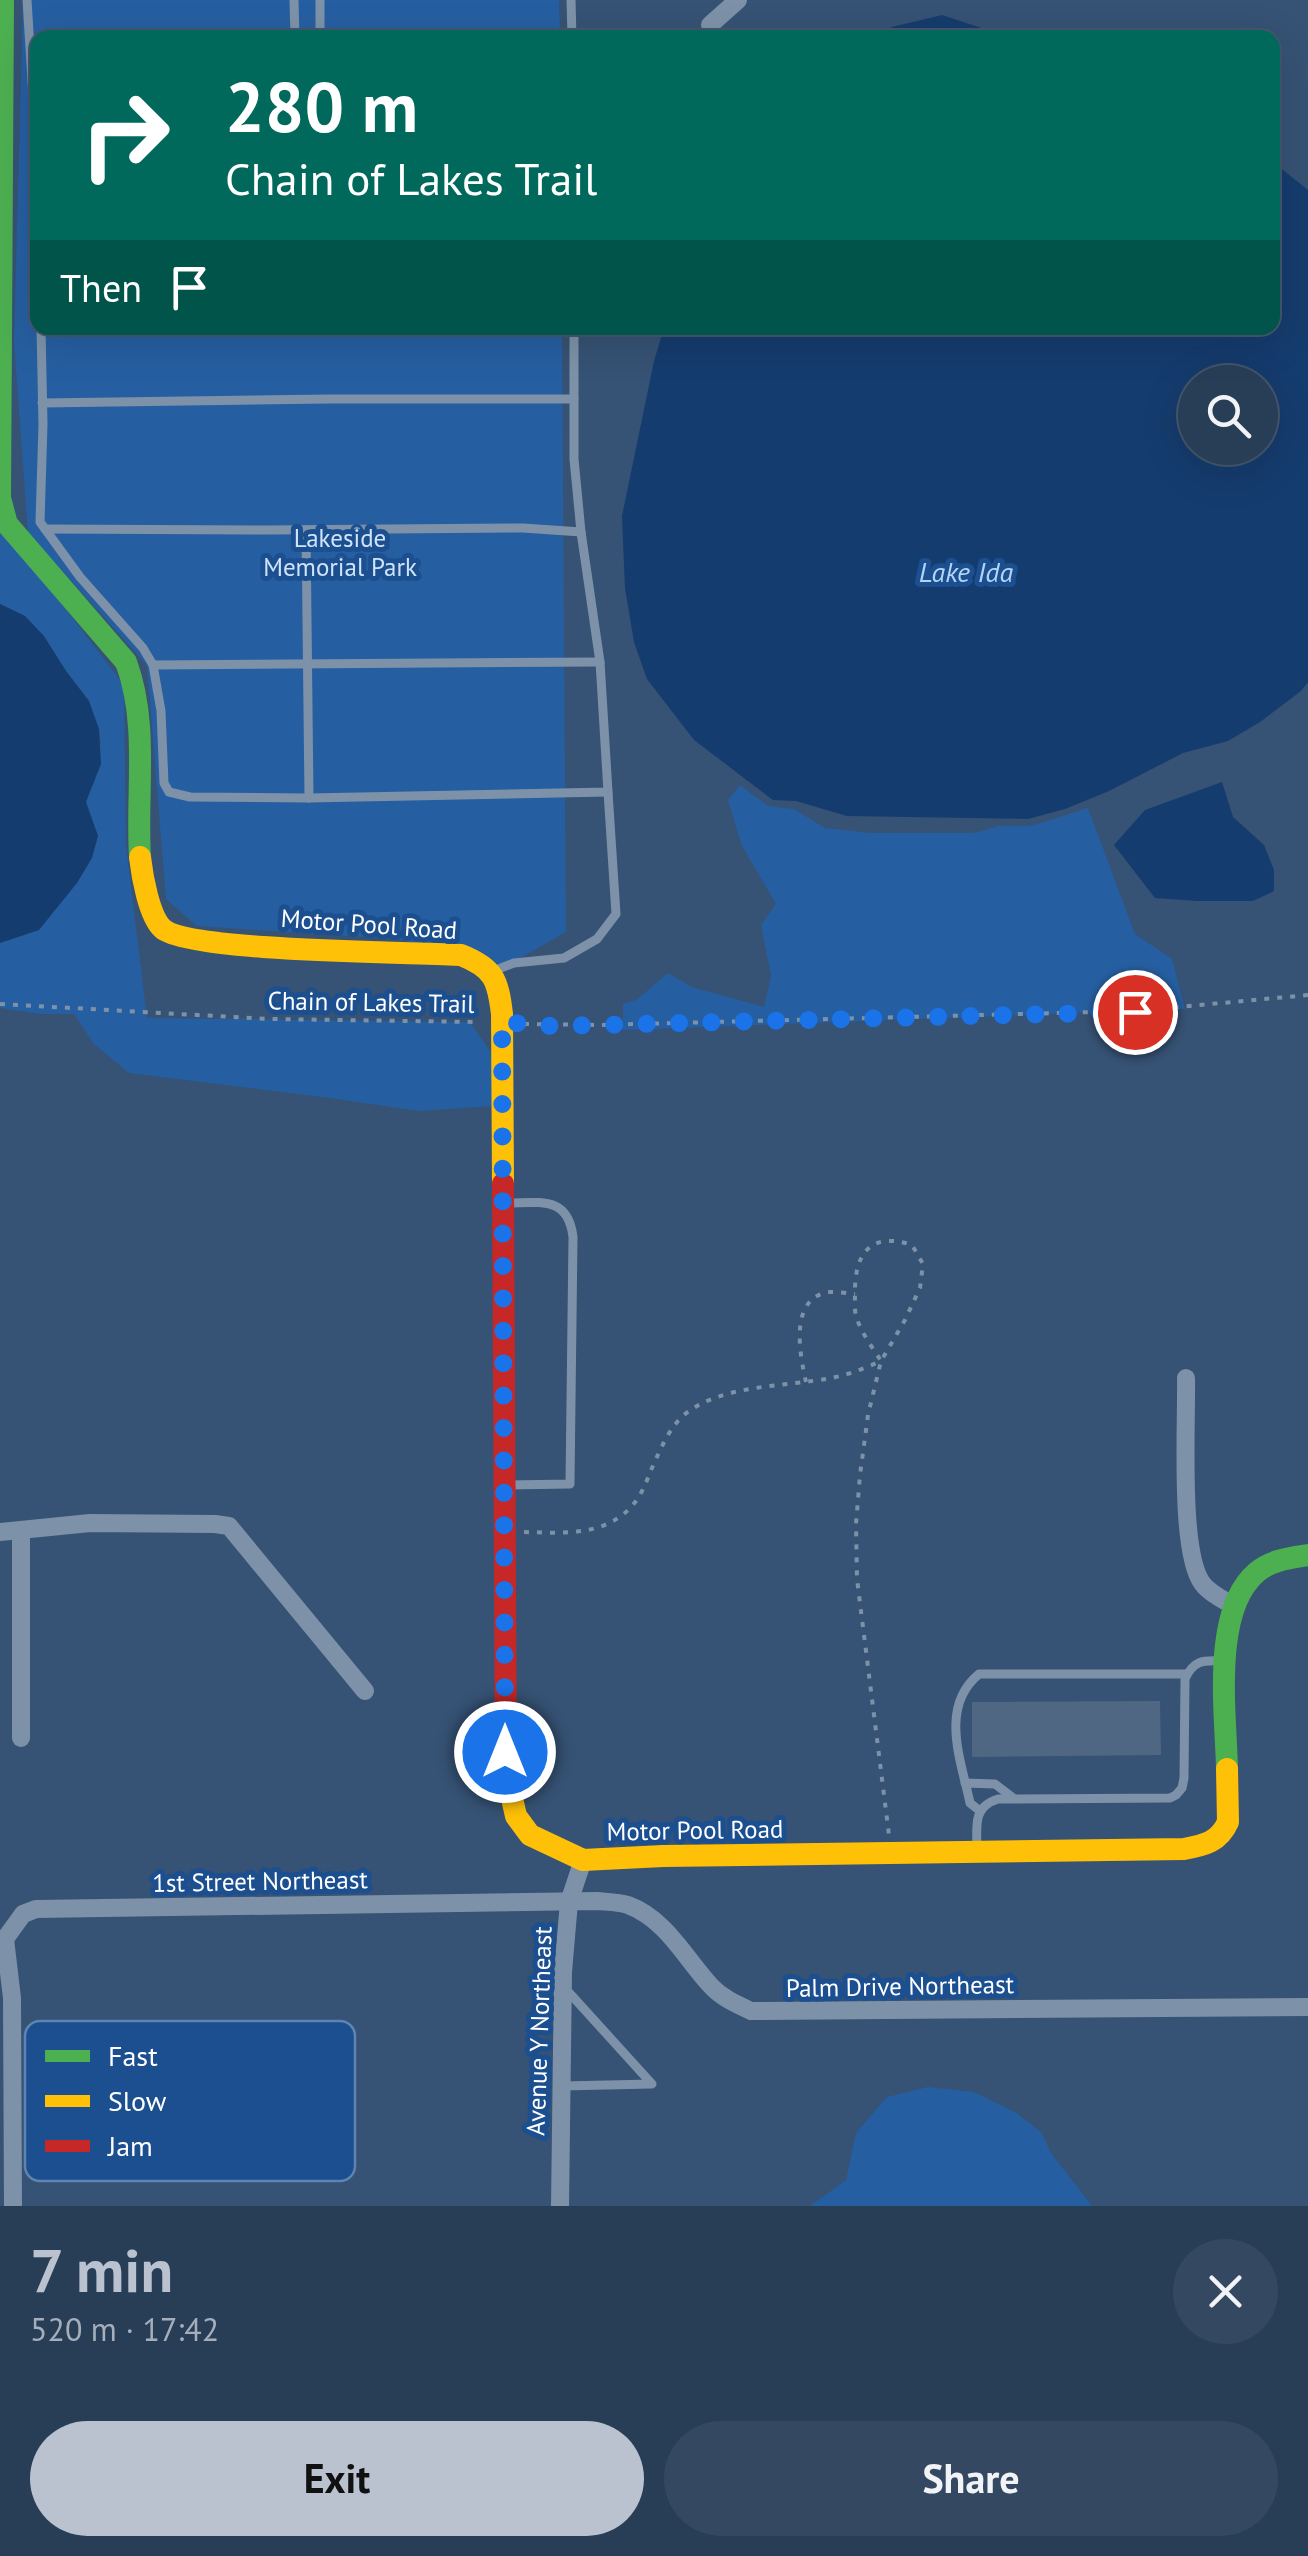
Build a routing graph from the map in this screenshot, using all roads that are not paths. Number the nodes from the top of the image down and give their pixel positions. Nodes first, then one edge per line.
1 (3, 0) edge
2 (27, 0) edge
3 (294, 0) edge
4 (320, 0) edge
5 (572, 0) edge
6 (738, 0) edge
7 (710, 25) dead end
8 (1, 30) edge
9 (30, 30) edge
10 (295, 30) edge
11 (320, 30) edge
12 (572, 30) edge
13 (41, 335) edge
14 (574, 335) edge
15 (574, 399) junction
16 (42, 403) junction
17 (0, 498) edge
18 (45, 528) junction
19 (306, 530) junction
20 (582, 532) junction
21 (600, 662) junction
22 (306, 664) junction
23 (153, 666) junction
24 (608, 792) junction
25 (309, 798) junction
26 (490, 972) junction
27 (503, 1203) junction
28 (1186, 1378) dead end
29 (504, 1485) junction
30 (21, 1531) junction
31 (0, 1532) edge
32 (1308, 1556) edge
33 (1234, 1606) junction
34 (1225, 1661) junction
35 (1187, 1674) junction
36 (365, 1691) dead end
37 (20, 1738) dead end
38 (966, 1783) junction
39 (1014, 1799) junction
40 (980, 1811) junction
41 (977, 1852) junction
42 (583, 1860) junction
43 (535, 1902) joint
44 (569, 1902) junction
45 (2, 1939) edge
46 (563, 1984) junction
47 (1308, 2006) edge
48 (562, 2086) junction
49 (9, 2196) edge
50 (560, 2206) edge

1 - 8 street, Motor Pool Road
2 - 9 lane
3 - 10 lane
4 - 11 lane
5 - 12 lane
6 - 7 street
8 - 17 street, Motor Pool Road
13 - 16 lane
14 - 15 lane
15 - 16 lane
15 - 20 lane
16 - 18 lane
17 - 26 street, Motor Pool Road
18 - 19 lane
18 - 23 lane
19 - 20 lane
19 - 22 lane
20 - 21 lane
21 - 22 lane
21 - 24 lane
22 - 23 lane
22 - 25 lane
23 - 25 lane
24 - 25 lane
24 - 26 lane
26 - 27 street, Motor Pool Road
27 - 29 street, Motor Pool Road
27 - 29 lane
28 - 33 street
29 - 42 street, Motor Pool Road
30 - 31 street
30 - 36 street
30 - 37 street
32 - 33 street, Motor Pool Road
33 - 34 street, Motor Pool Road
34 - 35 lane
34 - 41 street, Motor Pool Road
35 - 38 lane
35 - 39 lane
38 - 39 lane
38 - 40 lane
39 - 40 lane
40 - 41 lane
41 - 42 street, Motor Pool Road
42 - 44 street, Avenue Y Northeast
43 - 44 street, Palm Drive Northeast
43 - 45 street, 1st Street Northeast
44 - 46 street, Avenue Y Northeast
44 - 47 street, Palm Drive Northeast
45 - 49 street
46 - 48 street, Avenue Y Northeast
46 - 48 lane
48 - 50 street, Avenue Y Northeast

